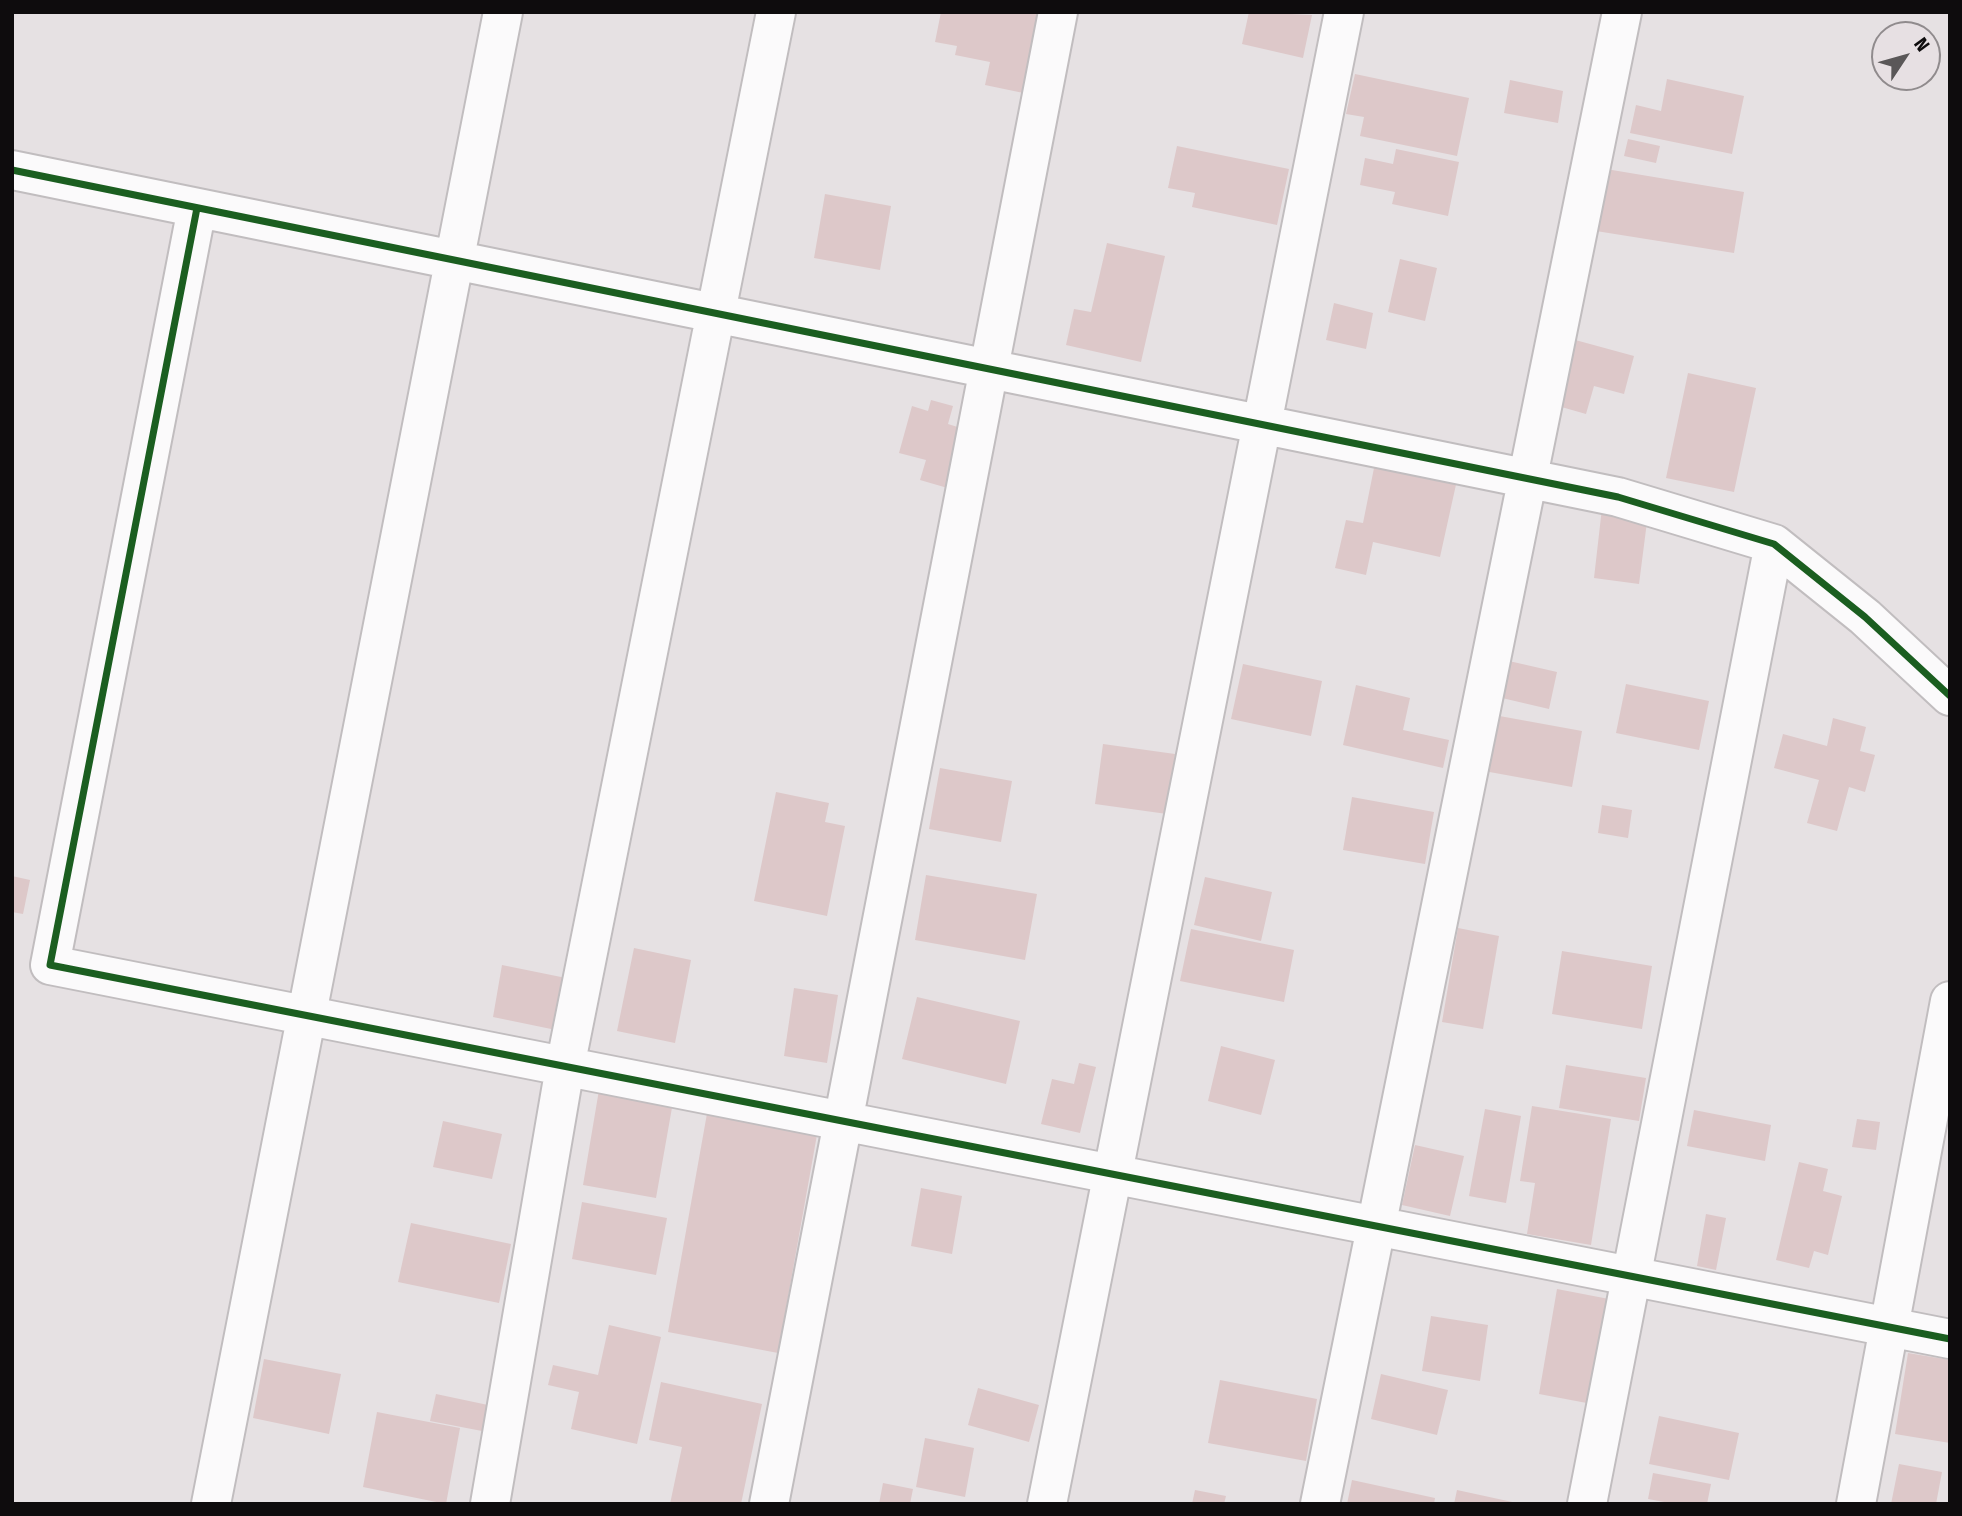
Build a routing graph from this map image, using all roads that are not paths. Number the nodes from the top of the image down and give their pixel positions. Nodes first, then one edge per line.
1 (503, 12) edge
2 (776, 12) edge
3 (1058, 12) edge
4 (1344, 12) edge
5 (1622, 12) edge
6 (12, 170) edge
7 (197, 208) junction
8 (455, 260) junction
9 (716, 314) junction
10 (989, 369) junction
11 (1263, 425) junction
12 (1528, 479) junction
13 (1774, 544) junction
14 (1950, 696) edge
15 (1950, 1001) edge
16 (307, 1016) junction
17 (565, 1067) junction
18 (843, 1121) junction
19 (1112, 1174) junction
20 (1376, 1227) junction
21 (1632, 1277) junction
22 (1889, 1327) junction
23 (1950, 1339) edge
24 (211, 1504) edge
25 (490, 1504) edge
26 (769, 1504) edge
27 (1046, 1504) edge
28 (1320, 1504) edge
29 (1587, 1504) edge
30 (1856, 1504) edge

1 - 8 street
2 - 9 street
3 - 10 street
4 - 11 street
5 - 12 street
6 - 7 street
7 - 8 street
7 - 16 street
8 - 9 street
8 - 16 street
9 - 10 street
9 - 17 street
10 - 11 street
10 - 18 street
11 - 12 street
11 - 19 street
12 - 13 street
12 - 20 street
13 - 14 street
13 - 21 street
15 - 22 street
16 - 17 street
16 - 24 street
17 - 18 street
17 - 25 street
18 - 19 street
18 - 26 street
19 - 20 street
19 - 27 street
20 - 21 street
20 - 28 street
21 - 22 street
21 - 29 street
22 - 23 street
22 - 30 street

